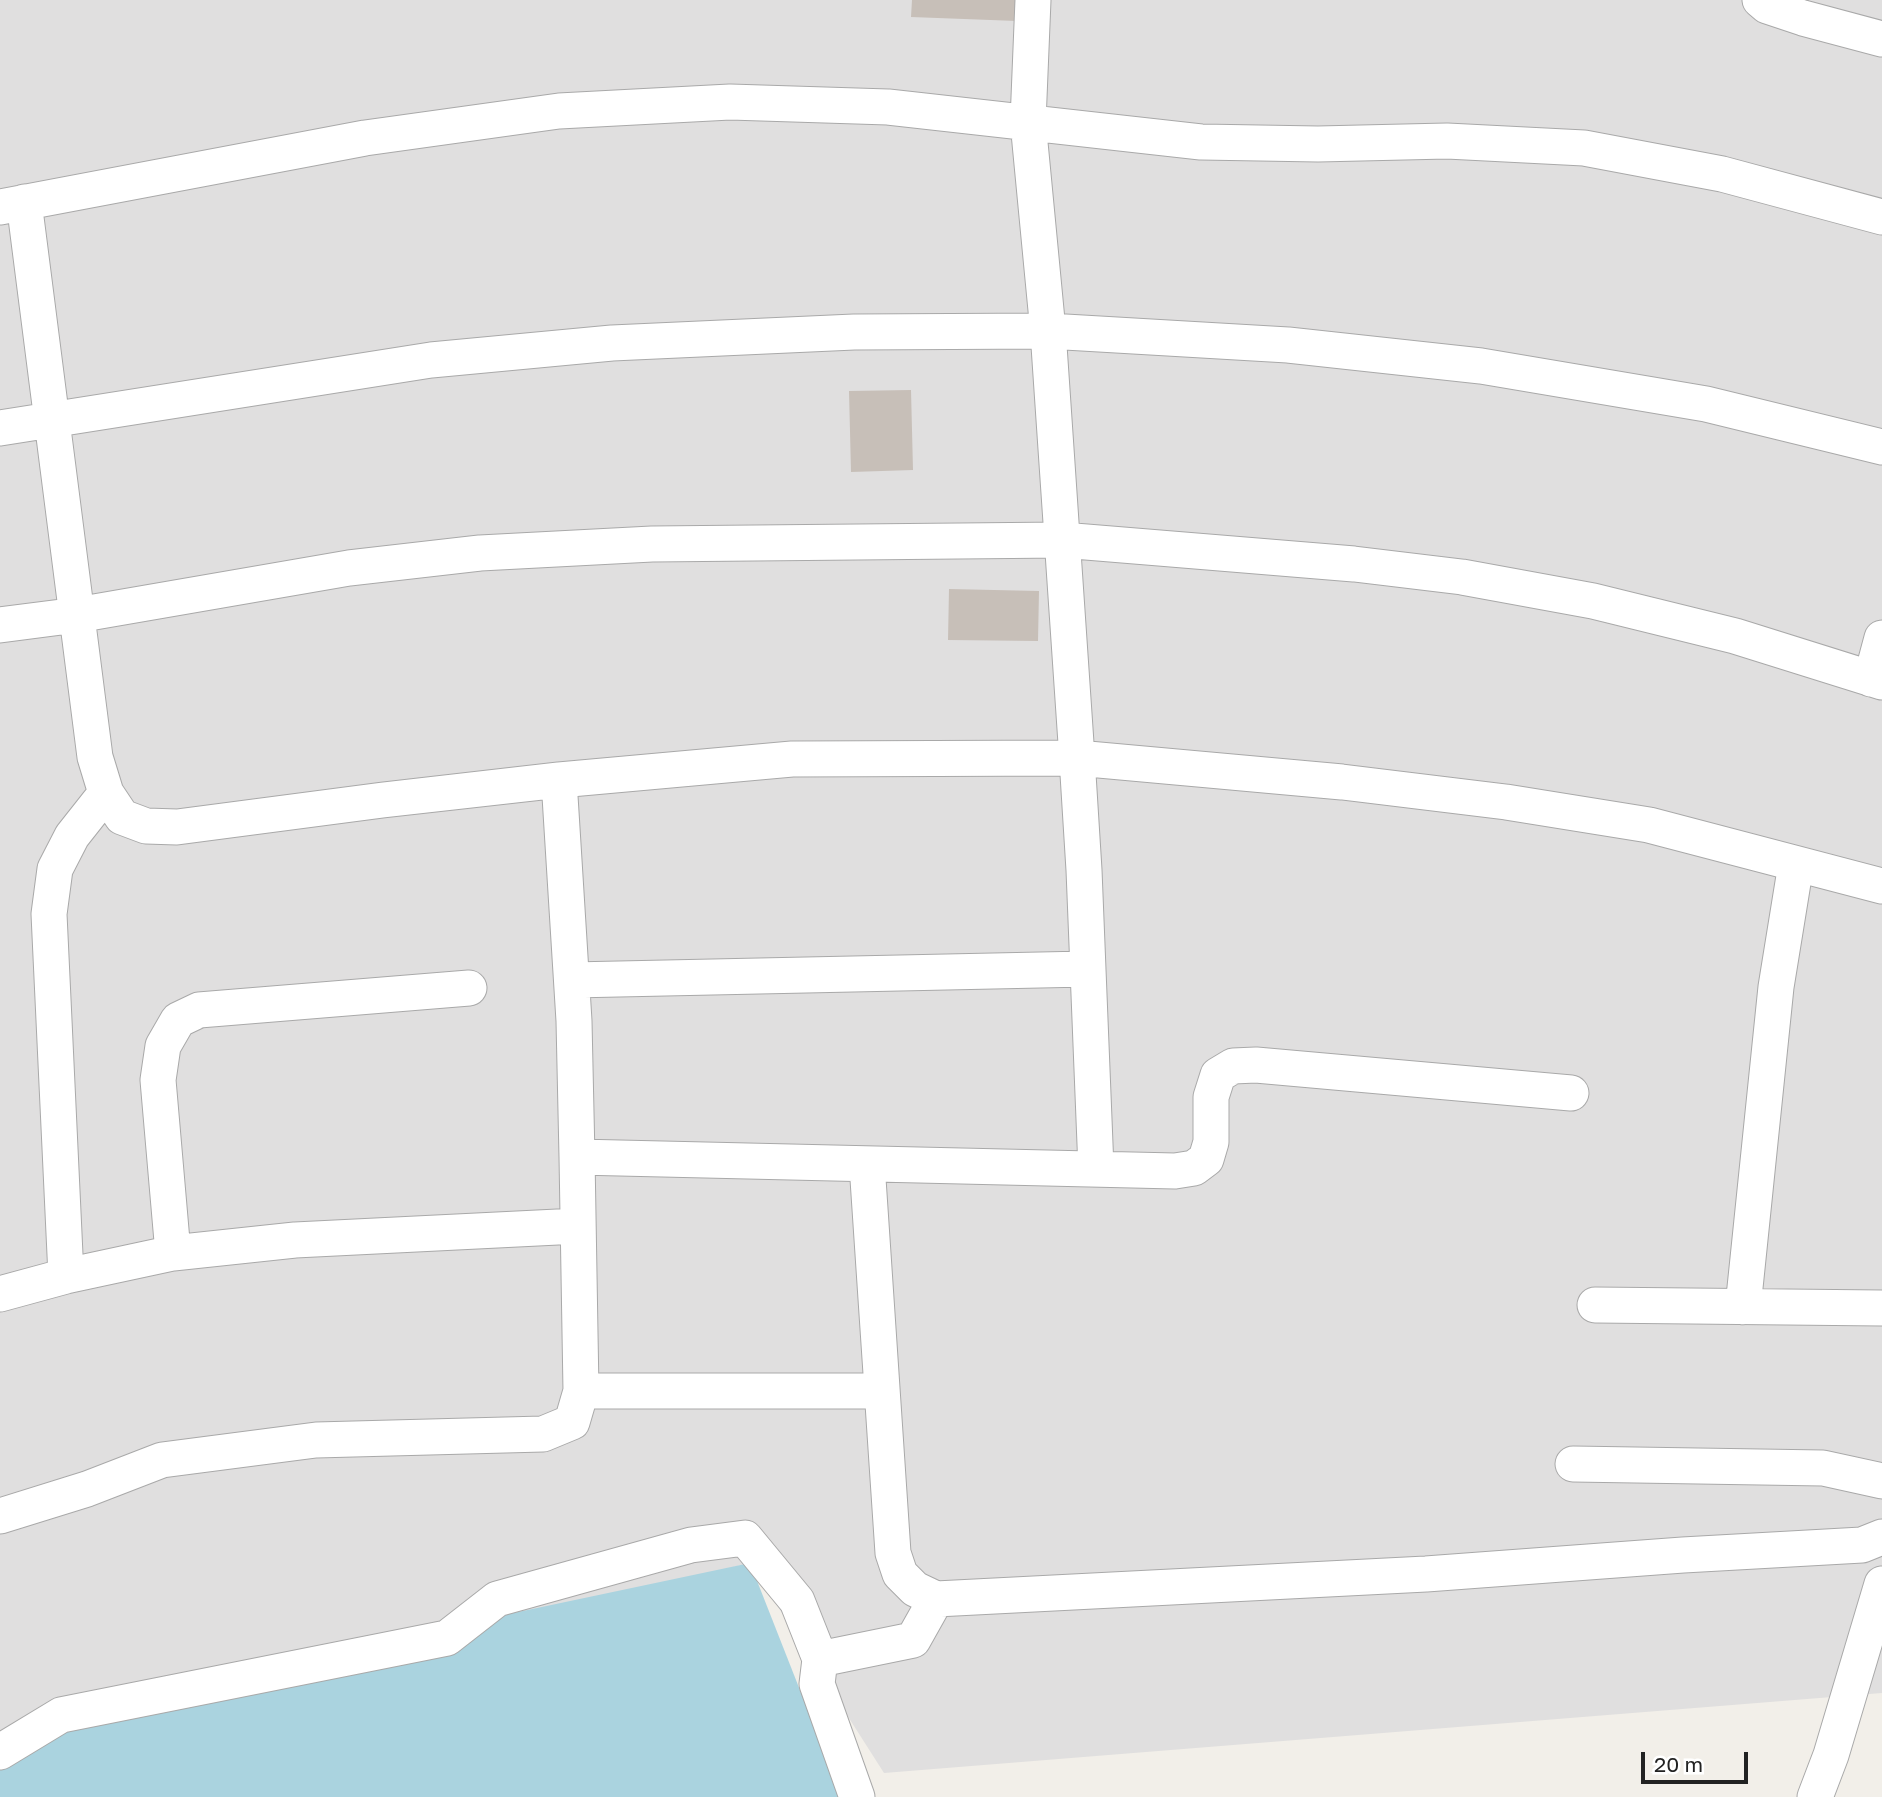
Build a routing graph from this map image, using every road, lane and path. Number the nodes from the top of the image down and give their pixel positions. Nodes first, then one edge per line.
1 (1032, 0) edge
2 (1760, 0) edge
3 (1882, 39) edge
4 (1028, 122) junction
5 (12, 204) edge
6 (1882, 217) edge
7 (1048, 331) junction
8 (53, 419) junction
9 (0, 428) edge
10 (1882, 447) edge
11 (1062, 540) junction
12 (77, 615) junction
13 (0, 625) edge
14 (1882, 638) edge
15 (1876, 680) edge
16 (1077, 758) junction
17 (559, 780) junction
18 (106, 793) junction
19 (1796, 864) junction
20 (1882, 886) edge
21 (1087, 969) junction
22 (572, 980) junction
23 (469, 988) dead end
24 (1571, 1093) dead end
25 (577, 1157) junction
26 (867, 1164) junction
27 (1096, 1169) junction
28 (578, 1226) junction
29 (173, 1253) junction
30 (66, 1276) junction
31 (0, 1294) edge
32 (1595, 1304) dead end
33 (1743, 1307) junction
34 (1882, 1308) edge
35 (581, 1391) junction
36 (881, 1391) junction
37 (1573, 1464) dead end
38 (1882, 1481) edge
39 (0, 1516) edge
40 (1882, 1538) edge
41 (1882, 1584) edge
42 (936, 1599) junction
43 (820, 1659) junction
44 (0, 1752) edge
45 (857, 1797) edge
46 (1815, 1797) edge

1 - 4 street
2 - 3 street
4 - 5 street
4 - 6 street
4 - 7 street
5 - 8 street
7 - 8 street
7 - 10 street
7 - 11 street
8 - 9 street
8 - 12 street
11 - 12 street
11 - 15 street
11 - 16 street
12 - 13 street
12 - 18 street
14 - 15 street
16 - 17 street
16 - 19 street
16 - 21 street
17 - 18 street
17 - 22 street
18 - 30 street
19 - 20 street
19 - 33 street
21 - 22 street
21 - 27 street
22 - 25 street
23 - 29 street
24 - 27 street
25 - 26 street
25 - 28 street
26 - 27 street
26 - 36 street
28 - 29 street
28 - 35 street
29 - 30 street
30 - 31 street
32 - 33 street
33 - 34 street
35 - 36 street
35 - 39 street
36 - 42 street
37 - 38 street
40 - 42 street
41 - 46 street
42 - 43 street
43 - 44 street
43 - 45 street

